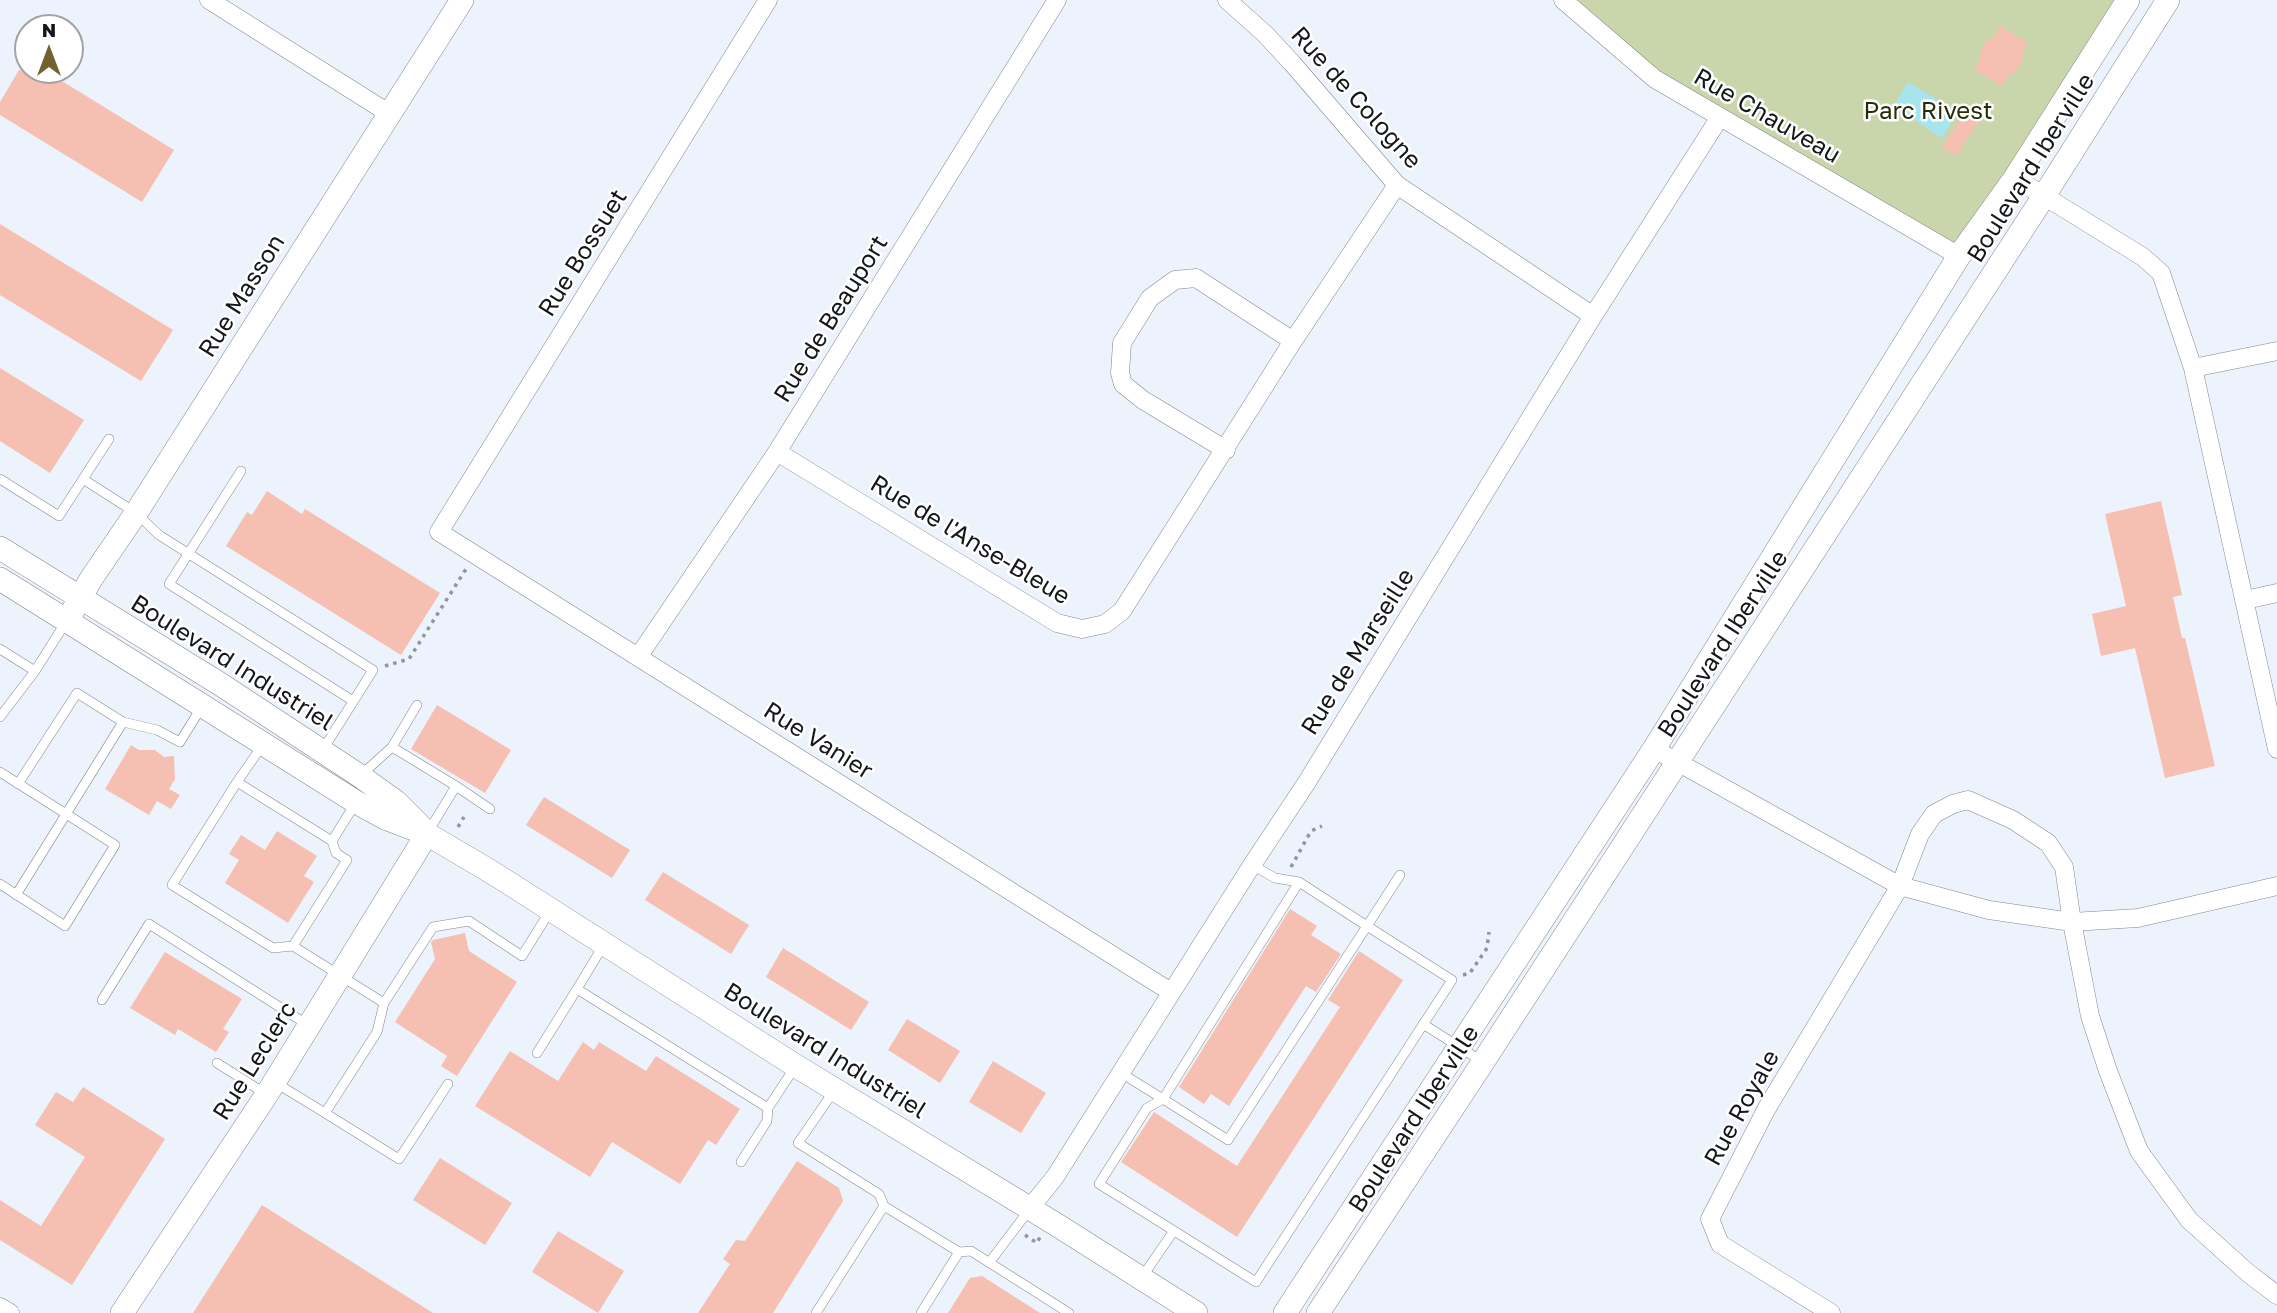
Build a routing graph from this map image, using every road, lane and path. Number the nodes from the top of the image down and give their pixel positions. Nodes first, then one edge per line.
1 (209, 0) edge
2 (462, 0) edge
3 (768, 0) edge
4 (1057, 0) edge
5 (1227, 0) edge
6 (1563, 0) edge
7 (2128, 0) edge
8 (2168, 0) edge
9 (390, 114) junction
10 (1720, 117) junction
11 (2015, 178) junction
12 (1397, 185) junction
13 (2044, 197) junction
14 (1959, 256) junction
15 (1593, 316) junction
16 (1293, 341) junction
17 (2277, 351) edge
18 (2193, 368) junction
19 (109, 439) dead end
20 (1226, 450) junction
21 (777, 452) junction
22 (241, 471) dead end
23 (0, 479) edge
24 (83, 479) junction
25 (136, 513) junction
26 (439, 532) joint
27 (0, 548) edge
28 (189, 553) junction
29 (475, 554) junction
30 (0, 579) edge
31 (2277, 593) edge
32 (80, 597) junction
33 (2245, 600) junction
34 (67, 621) junction
35 (0, 649) edge
36 (638, 657) junction
37 (373, 670) junction
38 (35, 671) junction
39 (354, 701) junction
40 (417, 705) dead end
41 (202, 706) junction
42 (0, 717) edge
43 (123, 723) junction
44 (263, 744) junction
45 (392, 747) junction
46 (1654, 749) junction
47 (2277, 749) edge
48 (322, 751) junction
49 (1677, 763) junction
50 (0, 772) edge
51 (360, 776) junction
52 (237, 782) junction
53 (18, 784) junction
54 (456, 786) junction
55 (356, 802) junction
56 (490, 809) dead end
57 (66, 814) junction
58 (1322, 826) dead end
59 (427, 834) junction
60 (332, 841) junction
61 (1252, 865) junction
62 (1400, 875) dead end
63 (1287, 880) junction
64 (1299, 882) junction
65 (0, 884) edge
66 (1900, 886) junction
67 (2277, 886) edge
68 (16, 895) junction
69 (551, 910) junction
70 (2072, 922) junction
71 (1367, 926) junction
72 (1489, 932) dead end
73 (605, 944) junction
74 (293, 946) junction
75 (340, 976) junction
76 (1452, 980) junction
77 (577, 989) junction
78 (1171, 992) junction
79 (102, 1000) dead end
80 (384, 1003) junction
81 (1423, 1024) junction
82 (309, 1026) junction
83 (1460, 1048) junction
84 (537, 1054) dead end
85 (1483, 1062) junction
86 (217, 1063) dead end
87 (796, 1066) junction
88 (1121, 1073) junction
89 (448, 1084) dead end
90 (270, 1088) junction
91 (835, 1089) junction
92 (1163, 1099) junction
93 (768, 1108) junction
94 (325, 1113) junction
95 (741, 1162) dead end
96 (884, 1206) junction
97 (1030, 1208) junction
98 (1173, 1232) junction
99 (960, 1252) junction
100 (989, 1263) junction
101 (1141, 1278) junction
102 (2277, 1295) edge
103 (0, 1307) edge
104 (10, 1313) edge
105 (122, 1313) edge
106 (816, 1313) edge
107 (921, 1313) edge
108 (1069, 1313) edge
109 (1196, 1313) edge
110 (1285, 1313) edge
111 (1318, 1313) edge
112 (1831, 1313) edge

1 - 9 street
2 - 9 street, Rue Masson
3 - 26 street, Rue Bossuet
4 - 21 street, Rue de Beauport
5 - 12 street, Rue de Cologne
6 - 10 street, Rue Chauveau
7 - 11 street, Boulevard Iberville
8 - 13 street, Boulevard Iberville
9 - 25 street, Rue Masson
10 - 14 street, Rue Chauveau
10 - 15 street, Rue de Marseille
11 - 13 street
11 - 14 street, Boulevard Iberville
12 - 15 street, Rue de Cologne
12 - 16 street, Rue de l'Anse-Bleue
13 - 18 street
13 - 49 street, Boulevard Iberville
14 - 46 street, Boulevard Iberville
15 - 61 street, Rue de Marseille
16 - 20 street, Rue de l'Anse-Bleue
16 - 20 street
17 - 18 street
18 - 33 street
19 - 24 lane
20 - 21 street, Rue de l'Anse-Bleue
21 - 36 street, Rue de Beauport
22 - 28 lane
23 - 24 lane
24 - 25 lane
25 - 28 lane
25 - 32 street, Rue Masson
26 - 29 street, Rue Vanier
27 - 32 street, Boulevard Industriel
28 - 37 lane
28 - 39 lane
29 - 36 street, Rue Vanier
29 - 37 path
30 - 34 street, Boulevard Industriel
31 - 33 street
32 - 34 street, Rue Masson
32 - 48 street, Boulevard Industriel
33 - 47 street
34 - 38 lane
34 - 41 street, Boulevard Industriel
35 - 38 lane
36 - 78 street, Rue Vanier
37 - 39 lane
38 - 42 lane
39 - 48 lane
40 - 45 lane
41 - 43 lane
41 - 44 street, Boulevard Industriel
43 - 53 lane
43 - 57 lane
44 - 52 lane
44 - 55 street, Boulevard Industriel
45 - 51 lane
45 - 54 lane
46 - 49 street
46 - 83 street, Boulevard Iberville
48 - 51 street, Boulevard Industriel
49 - 66 street
49 - 85 street, Boulevard Iberville
50 - 53 lane
51 - 59 street, Boulevard Industriel
52 - 60 lane
52 - 74 lane
53 - 57 lane
54 - 56 lane
54 - 59 lane
55 - 59 street, Boulevard Industriel
55 - 60 lane
57 - 68 lane
57 - 68 lane
58 - 63 path
59 - 69 street, Boulevard Industriel
59 - 75 street, Rue Leclerc
60 - 74 lane
61 - 63 lane
61 - 78 street, Rue de Marseille
62 - 71 lane
63 - 64 lane
64 - 71 lane
64 - 92 lane
65 - 68 lane
66 - 70 street
66 - 70 street, Rue Royale
66 - 112 street, Rue Royale
67 - 70 street
69 - 73 street, Boulevard Industriel
69 - 80 lane
70 - 102 street
71 - 76 lane
71 - 92 lane
72 - 76 path
73 - 77 lane
73 - 87 street, Boulevard Industriel
74 - 75 lane
75 - 80 lane
75 - 82 street, Rue Leclerc
76 - 81 lane
77 - 84 lane
77 - 93 lane
78 - 88 street, Rue de Marseille
79 - 82 lane
80 - 94 lane
81 - 83 lane
81 - 98 lane
82 - 90 street, Rue Leclerc
83 - 85 lane
83 - 110 street, Boulevard Iberville
85 - 111 street, Boulevard Iberville
86 - 90 lane
87 - 91 street, Boulevard Industriel
87 - 93 lane
88 - 92 lane
88 - 97 street, Rue de Marseille
89 - 94 lane
90 - 94 lane
90 - 105 street, Rue Leclerc
91 - 96 lane
91 - 97 street, Boulevard Industriel
92 - 98 lane
93 - 95 lane
96 - 99 lane
96 - 106 lane
97 - 100 lane
97 - 101 street, Boulevard Industriel
98 - 101 lane
99 - 100 lane
99 - 107 lane
100 - 108 lane
101 - 109 street, Boulevard Industriel
103 - 104 street

